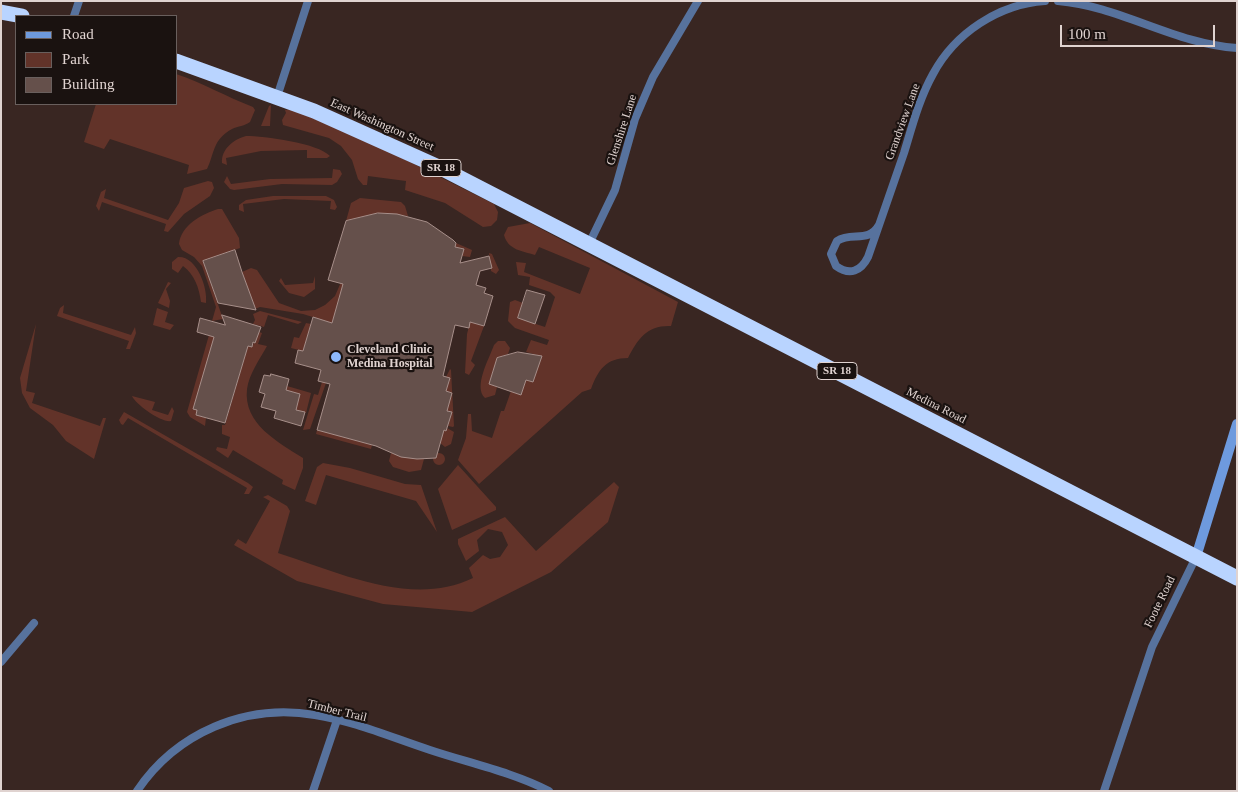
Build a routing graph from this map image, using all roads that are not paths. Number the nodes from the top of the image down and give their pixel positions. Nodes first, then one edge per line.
1 (79, 1) edge
2 (308, 1) edge
3 (698, 1) edge
4 (1046, 1) edge
5 (1058, 1) edge
6 (1, 12) edge
7 (17, 15) edge
8 (74, 15) edge
9 (1237, 48) edge
10 (178, 62) edge
11 (277, 97) junction
12 (879, 224) junction
13 (589, 244) junction
14 (621, 260) joint
15 (1237, 424) edge
16 (1196, 557) junction
17 (1237, 578) edge
18 (34, 622) dead end
19 (1, 662) edge
20 (337, 720) junction
21 (137, 791) edge
22 (313, 791) edge
23 (549, 791) edge
24 (1104, 791) edge

1 - 8 street
2 - 11 street
3 - 13 street, Glenshire Lane
4 - 12 street, Grandview Lane
5 - 9 street
6 - 7 highway
10 - 11 highway, East Washington Street / SR 18
11 - 13 highway, East Washington Street / SR 18
12 - 12 street, Grandview Lane
13 - 14 highway, East Washington Street / SR 18
14 - 16 highway, Medina Road / SR 18
15 - 16 street, Foote Road
16 - 17 highway, Medina Road / SR 18
16 - 24 street, Foote Road
18 - 19 street
20 - 21 street, Timber Trail
20 - 22 street
20 - 23 street, Timber Trail

